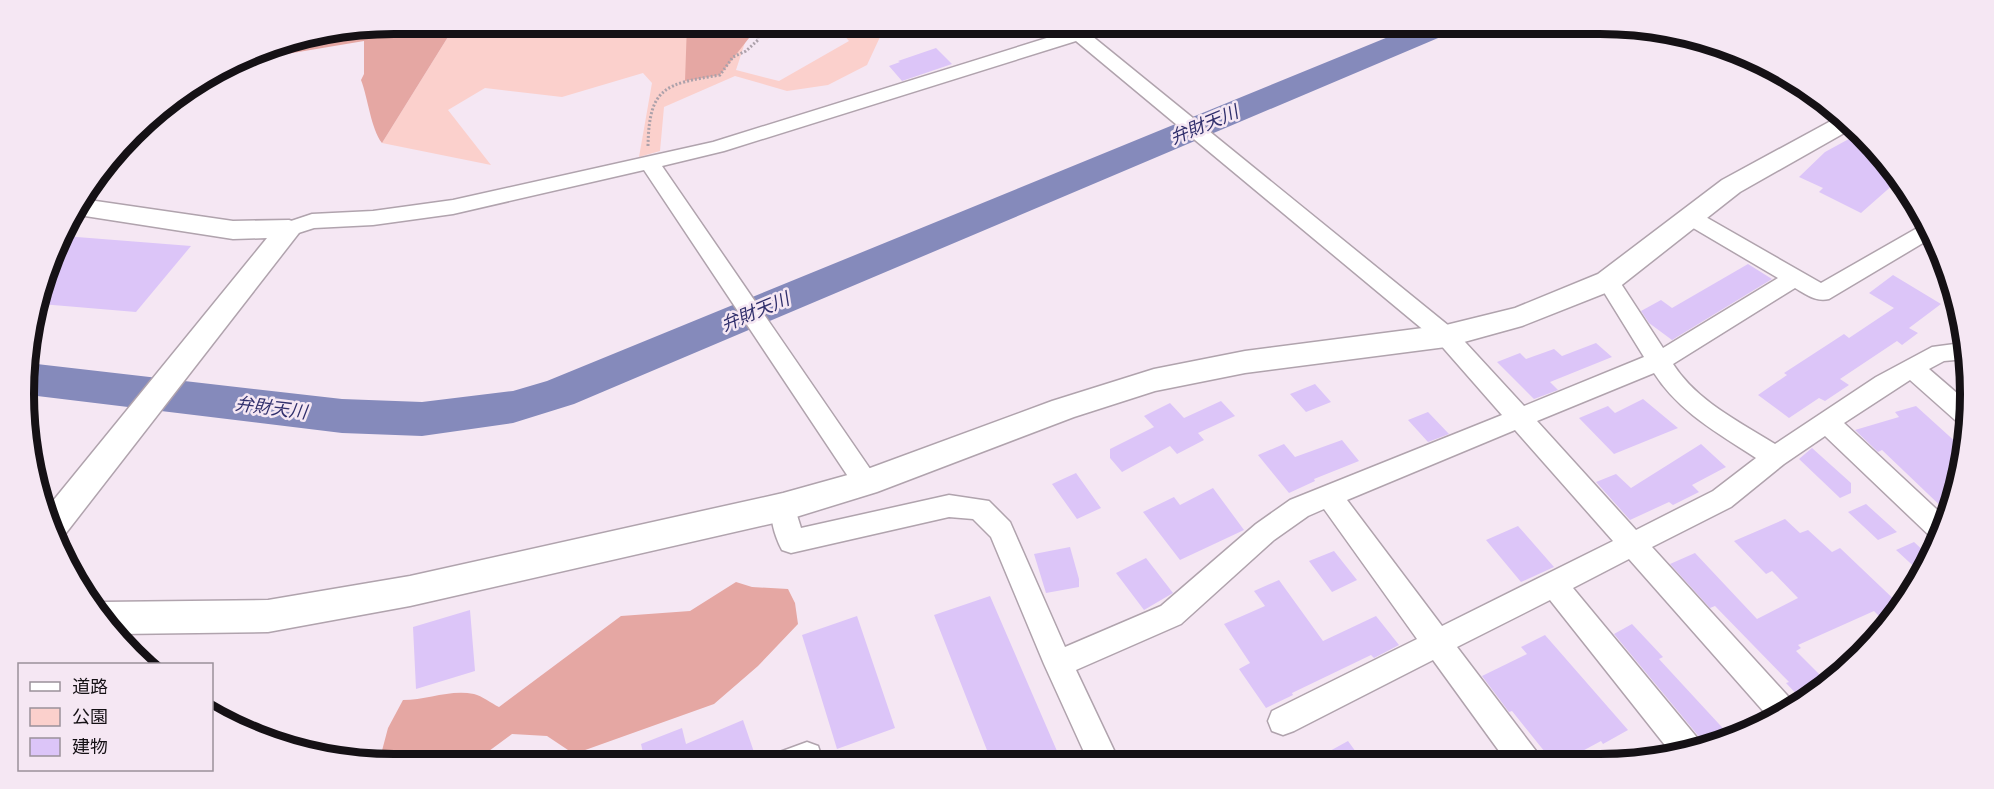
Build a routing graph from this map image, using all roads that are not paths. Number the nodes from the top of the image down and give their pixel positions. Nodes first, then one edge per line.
1 (1057, 34) edge
2 (1078, 34) edge
3 (1839, 126) edge
4 (649, 162) junction
5 (86, 209) edge
6 (1690, 217) junction
7 (289, 229) junction
8 (1922, 234) edge
9 (1795, 278) junction
10 (1608, 281) junction
11 (1446, 336) junction
12 (1956, 352) edge
13 (1659, 361) junction
14 (1912, 368) junction
15 (1959, 409) edge
16 (1521, 419) junction
17 (1827, 422) junction
18 (1774, 457) junction
19 (866, 483) junction
20 (1329, 496) junction
21 (783, 507) junction
22 (57, 518) edge
23 (1935, 524) edge
24 (1631, 543) junction
25 (1553, 583) junction
26 (112, 618) edge
27 (1437, 643) junction
28 (1058, 664) junction
29 (1778, 707) edge
30 (1283, 721) dead end
31 (1684, 744) edge
32 (1101, 754) edge
33 (1519, 754) edge

1 - 4 street
2 - 11 street
3 - 6 street
4 - 7 street
4 - 19 street
5 - 7 street
6 - 9 street
6 - 10 street
7 - 22 street
8 - 9 street
9 - 13 street
10 - 11 street
10 - 13 street
11 - 16 street
11 - 19 street
12 - 14 street
13 - 16 street
13 - 18 street
14 - 15 street
14 - 17 street
16 - 20 street
16 - 24 street
17 - 18 street
17 - 23 street
18 - 24 street
19 - 21 street
20 - 27 street
20 - 28 street
21 - 26 street
21 - 28 street
24 - 25 street
24 - 29 street
25 - 27 street
25 - 31 street
27 - 30 street
27 - 33 street
28 - 32 street

